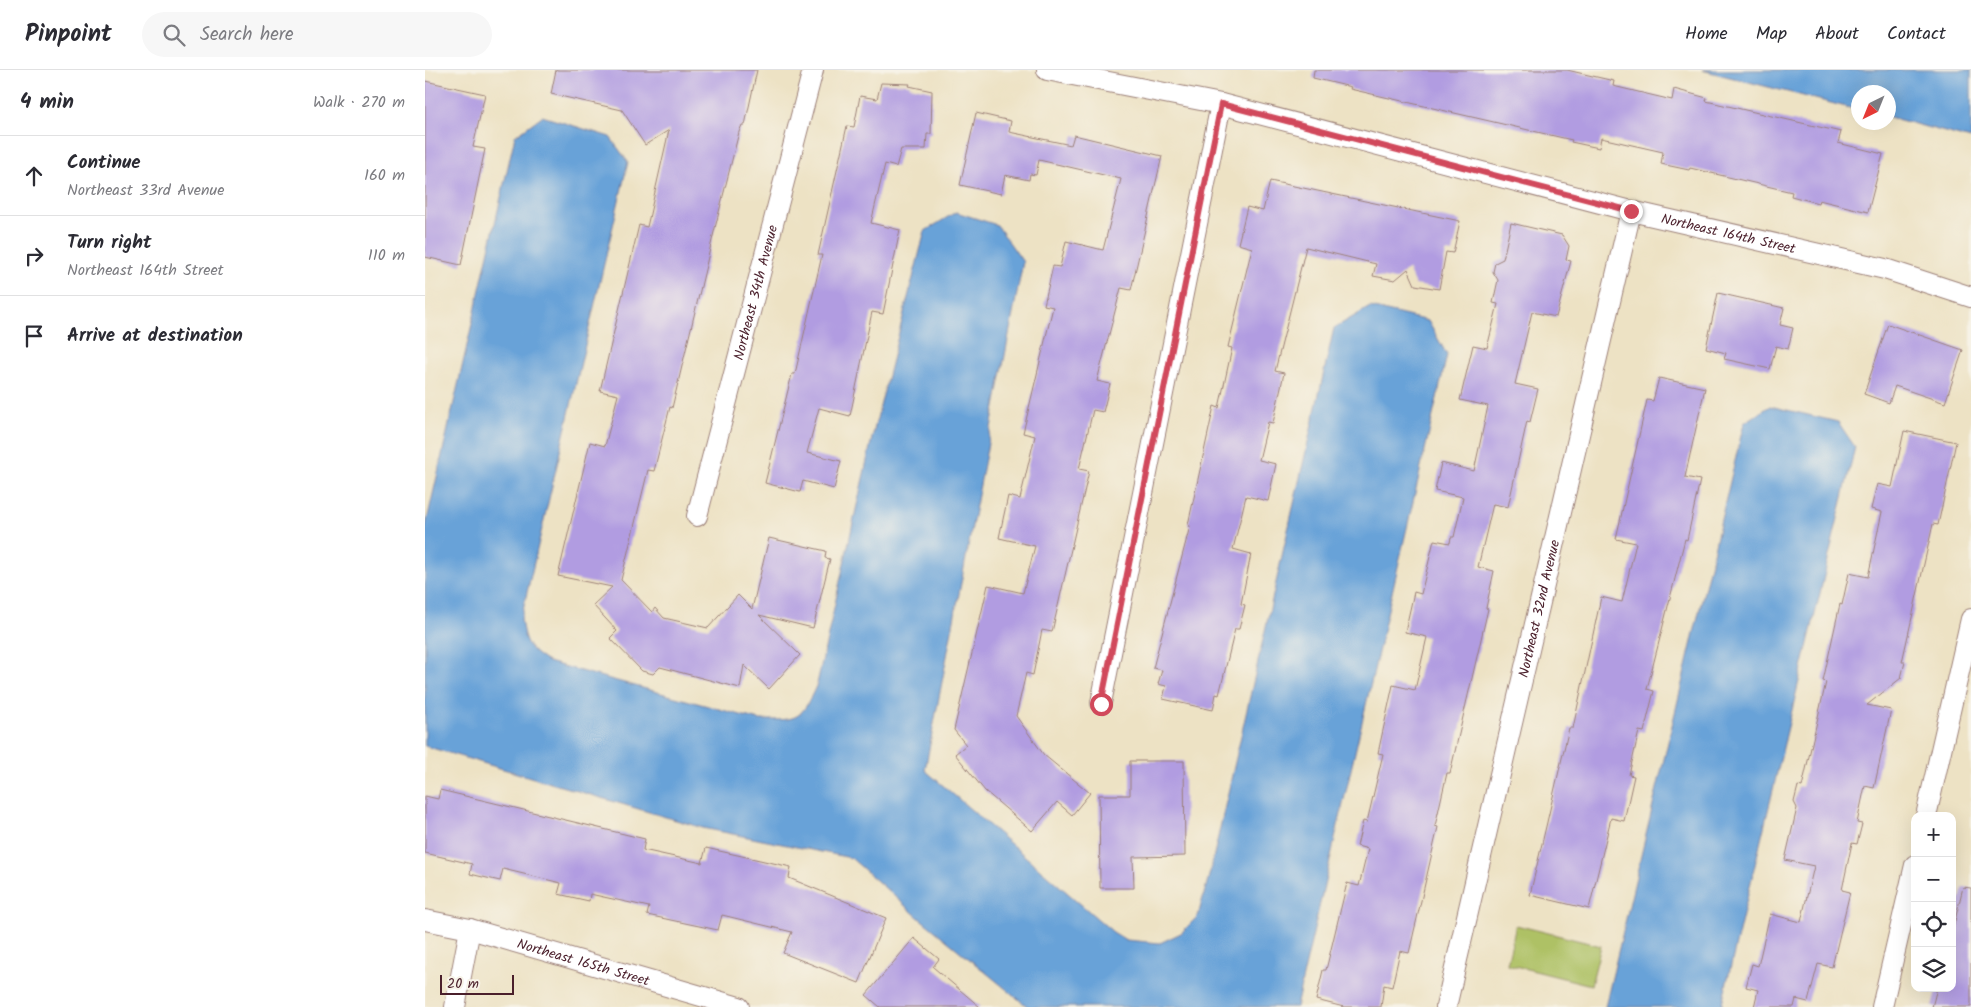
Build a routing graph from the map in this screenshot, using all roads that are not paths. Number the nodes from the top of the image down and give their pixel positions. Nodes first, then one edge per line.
1 (813, 70) edge
2 (1047, 70) edge
3 (1221, 104) junction
4 (1631, 211) junction
5 (1971, 297) edge
6 (697, 516) dead end
7 (1971, 618) edge
8 (1101, 704) dead end
9 (1927, 812) edge
10 (1911, 883) edge
11 (425, 920) edge
12 (470, 929) junction
13 (455, 1007) edge
14 (739, 1007) edge
15 (1446, 1007) edge
16 (1883, 1007) edge

1 - 6 street, Northeast 34th Avenue
2 - 3 street, Northeast 164th Street
3 - 4 street, Northeast 164th Street
3 - 8 street
4 - 5 street, Northeast 164th Street
4 - 15 street, Northeast 32nd Avenue
7 - 9 street
10 - 16 street
11 - 12 street, Northeast 165th Street
12 - 13 street
12 - 14 street, Northeast 165th Street

